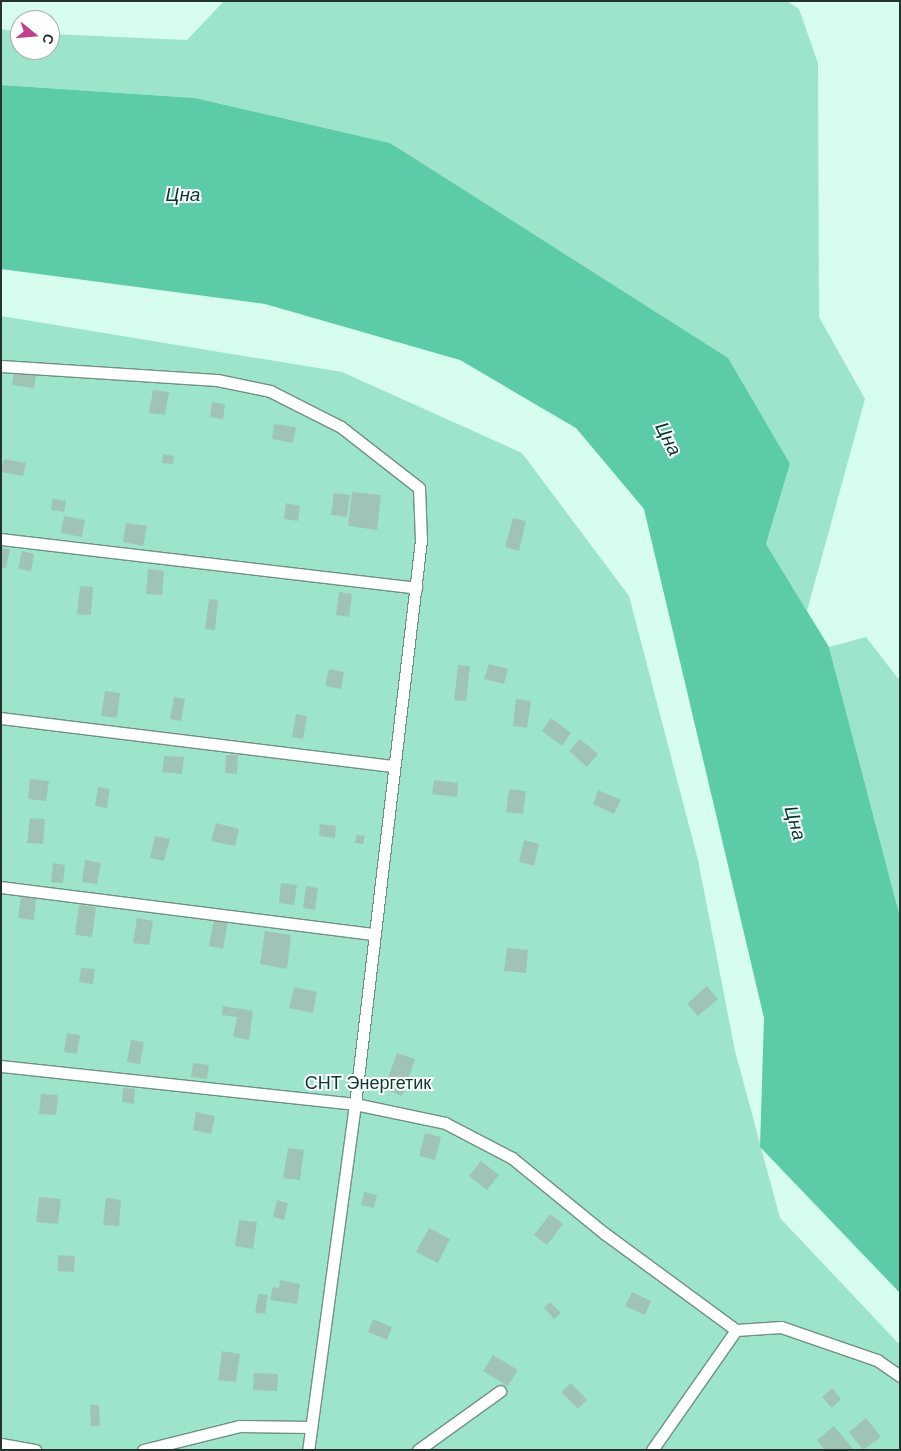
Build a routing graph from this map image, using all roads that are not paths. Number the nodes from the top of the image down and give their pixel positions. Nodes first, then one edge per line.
1 (1, 366) edge
2 (1, 539) edge
3 (416, 588) junction
4 (1, 718) edge
5 (391, 766) junction
6 (1, 888) edge
7 (373, 934) junction
8 (1, 1066) edge
9 (355, 1104) junction
10 (736, 1330) junction
11 (900, 1376) edge
12 (500, 1391) dead end
13 (311, 1427) junction
14 (1, 1444) edge
15 (36, 1450) edge
16 (143, 1450) edge
17 (308, 1450) edge
18 (418, 1450) edge
19 (652, 1450) edge

1 - 3 lane
2 - 3 lane
3 - 5 lane
4 - 5 lane
5 - 7 lane
6 - 7 lane
7 - 9 lane
8 - 9 lane
9 - 10 lane
9 - 13 lane
10 - 11 lane
10 - 19 lane
12 - 18 lane
13 - 16 lane
13 - 17 lane
14 - 15 lane

